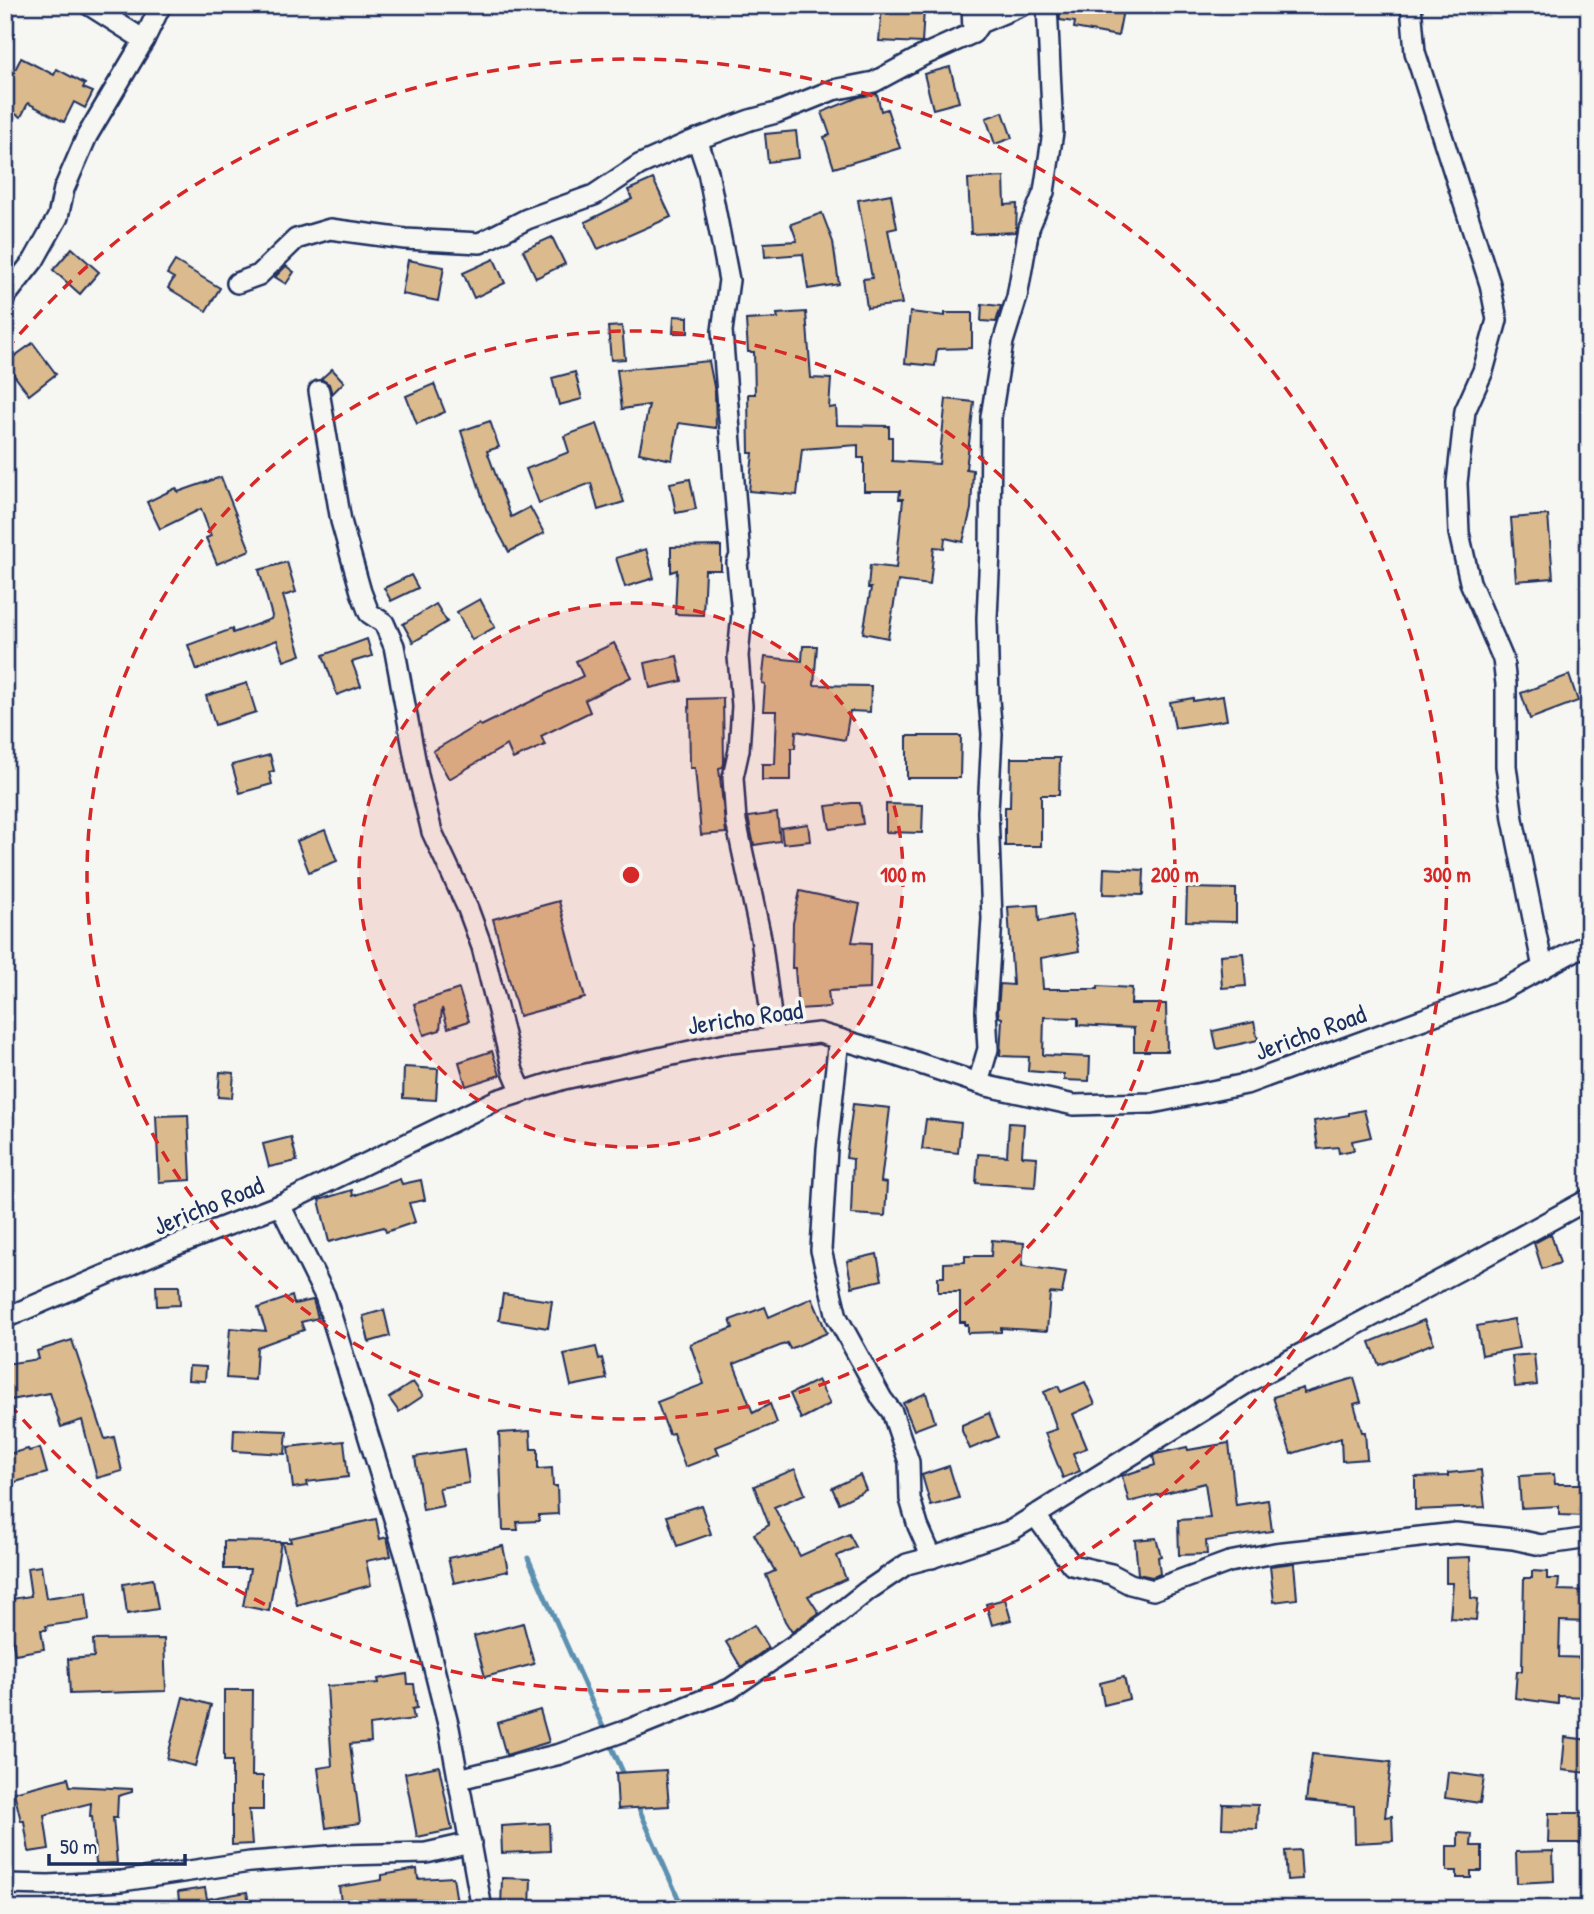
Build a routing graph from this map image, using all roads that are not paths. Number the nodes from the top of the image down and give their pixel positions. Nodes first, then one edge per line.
1 (89, 5) edge
2 (161, 5) edge
3 (972, 5) edge
4 (1023, 5) edge
5 (1047, 5) edge
6 (1411, 5) edge
7 (973, 33) junction
8 (144, 40) junction
9 (697, 139) junction
10 (237, 282) dead end
11 (5, 298) edge
12 (318, 391) dead end
13 (1589, 943) edge
14 (1543, 968) junction
15 (775, 1038) junction
16 (839, 1039) junction
17 (978, 1083) junction
18 (522, 1092) junction
19 (1589, 1199) edge
20 (280, 1205) junction
21 (5, 1318) edge
22 (1035, 1515) junction
23 (1589, 1538) edge
24 (932, 1558) junction
25 (459, 1779) junction
26 (471, 1843) junction
27 (5, 1884) edge
28 (482, 1909) edge

1 - 8 street
2 - 8 street
3 - 7 street
4 - 7 street
5 - 17 street
6 - 14 street
7 - 9 street
8 - 11 street
9 - 10 street
9 - 15 street
12 - 18 street
13 - 14 street, Jericho Road
14 - 17 street, Jericho Road
15 - 16 street, Jericho Road
15 - 18 street, Jericho Road
16 - 17 street, Jericho Road
16 - 24 street
18 - 20 street, Jericho Road
19 - 22 street
20 - 21 street, Jericho Road
20 - 25 street
22 - 23 street
22 - 24 street
24 - 25 street
25 - 26 street
26 - 27 street
26 - 28 street

